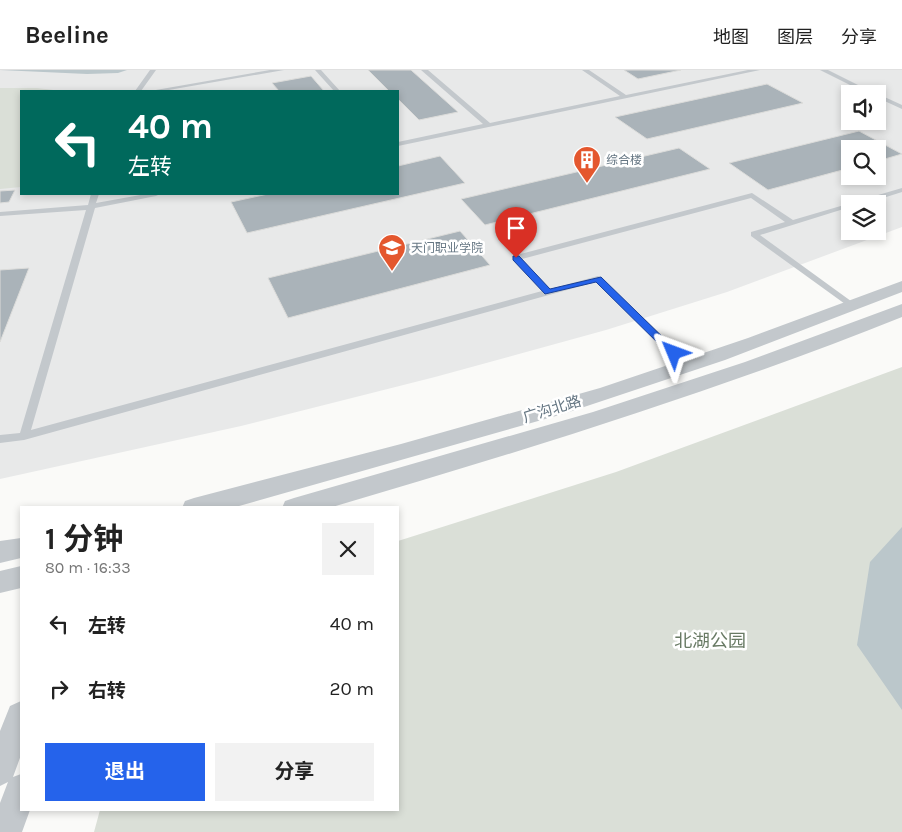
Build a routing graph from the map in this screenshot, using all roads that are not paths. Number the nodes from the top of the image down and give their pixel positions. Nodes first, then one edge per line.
1 (152, 70) edge
2 (281, 70) edge
3 (318, 70) edge
4 (424, 70) edge
5 (584, 70) edge
6 (757, 70) edge
7 (823, 70) edge
8 (854, 85) edge
9 (139, 90) edge
10 (161, 90) edge
11 (337, 90) edge
12 (625, 97) junction
13 (886, 100) edge
14 (902, 108) edge
15 (488, 125) junction
16 (399, 144) edge
17 (902, 190) edge
18 (95, 195) edge
19 (151, 195) edge
20 (885, 195) edge
21 (90, 207) junction
22 (841, 208) edge
23 (0, 214) edge
24 (792, 223) junction
25 (902, 286) edge
26 (548, 292) junction
27 (852, 306) junction
28 (902, 310) edge
29 (687, 365) junction
30 (24, 436) junction
31 (0, 439) edge
32 (201, 506) edge
33 (301, 506) edge
34 (20, 548) edge
35 (0, 552) edge
36 (20, 577) edge
37 (0, 582) edge
38 (20, 719) edge
39 (0, 770) edge
40 (20, 793) edge
41 (6, 832) edge

1 - 9 lane
2 - 10 lane
3 - 11 lane
4 - 15 lane
5 - 12 lane
6 - 12 lane
7 - 8 lane
12 - 15 lane
13 - 14 lane
15 - 16 lane
17 - 20 lane
18 - 21 lane
19 - 21 lane
21 - 23 lane
21 - 30 lane
22 - 24 lane
24 - 26 lane
24 - 27 lane
25 - 27 street, 广沟北路
26 - 29 lane
26 - 30 lane
27 - 29 street, 广沟北路
28 - 33 street, 广沟北路
29 - 32 street, 广沟北路
30 - 31 lane
34 - 35 street
36 - 37 street
38 - 39 street
40 - 41 street

